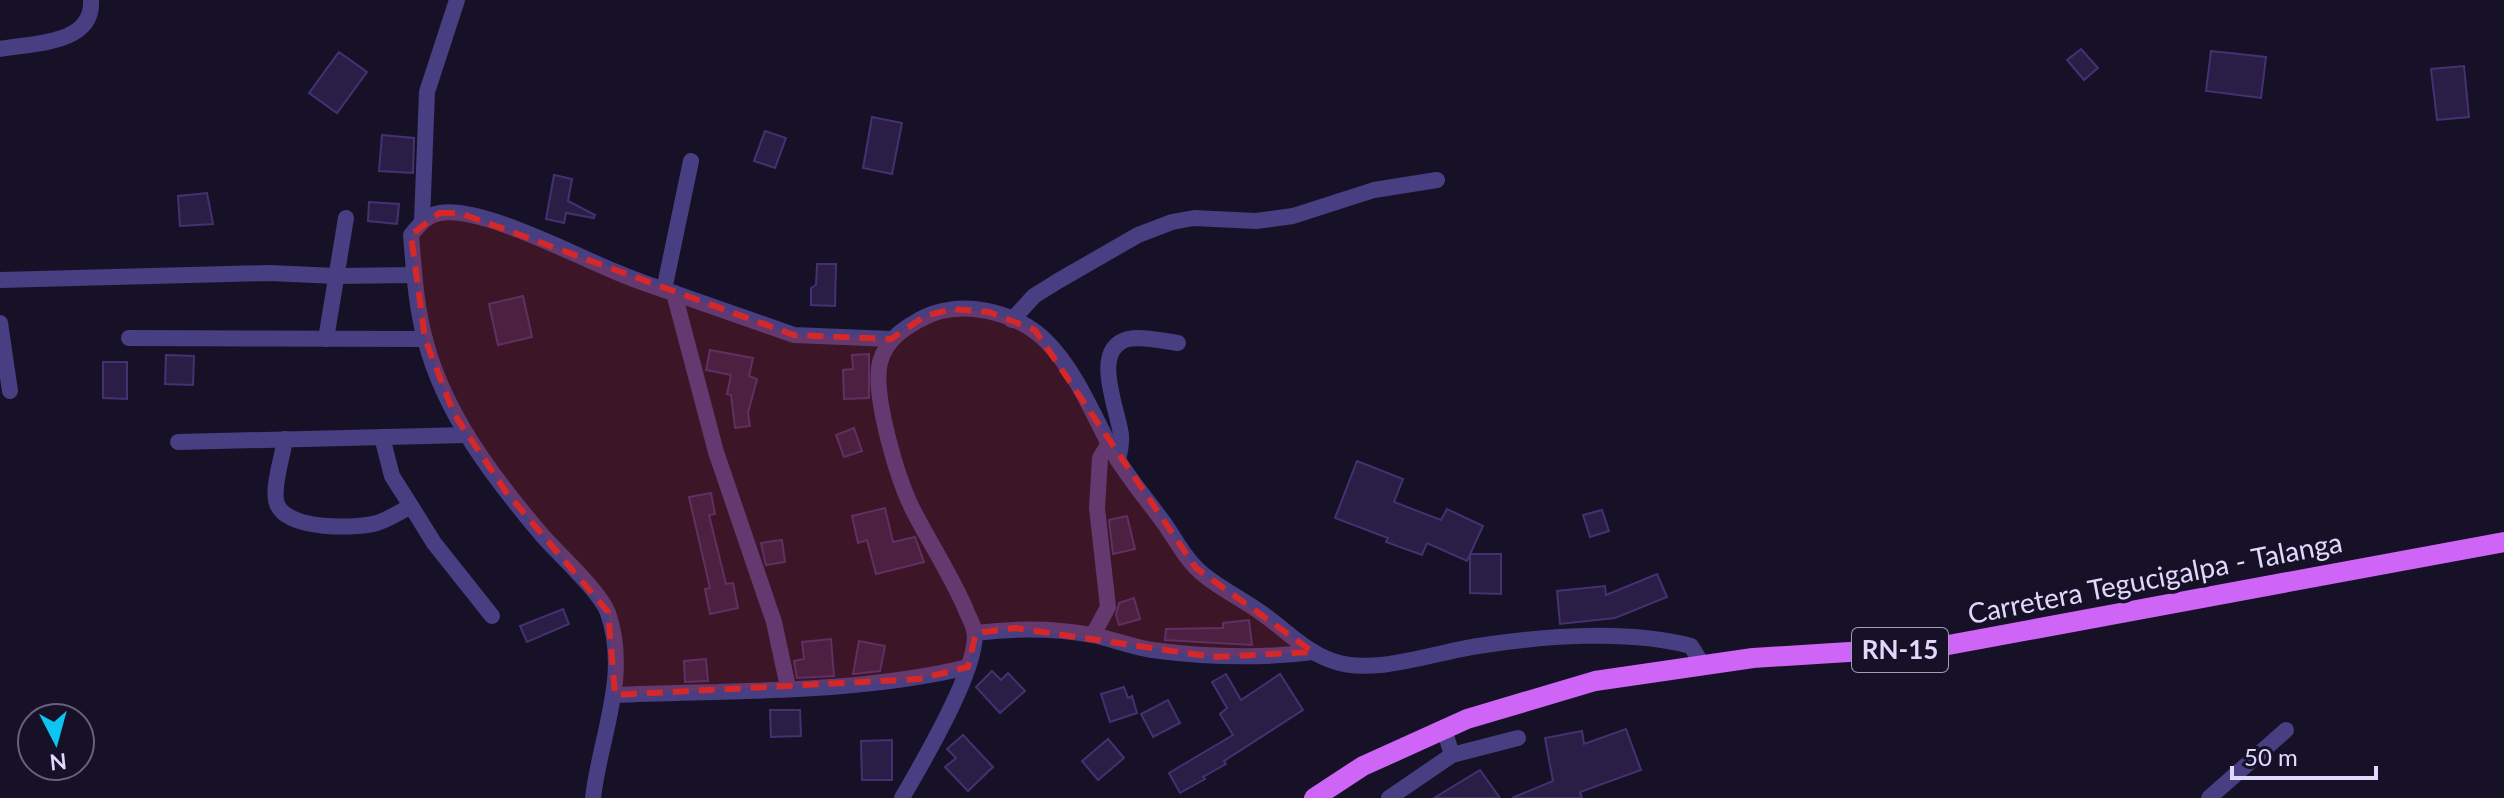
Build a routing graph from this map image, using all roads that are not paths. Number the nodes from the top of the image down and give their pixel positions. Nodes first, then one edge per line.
1 (91, 0) edge
2 (457, 0) edge
3 (0, 49) edge
4 (691, 161) dead end
5 (1437, 180) dead end
6 (346, 218) dead end
7 (422, 221) junction
8 (414, 275) junction
9 (337, 276) junction
10 (0, 280) edge
11 (669, 292) junction
12 (1012, 320) junction
13 (0, 323) edge
14 (129, 338) dead end
15 (326, 339) junction
16 (425, 339) junction
17 (891, 339) junction
18 (1178, 343) dead end
19 (10, 391) dead end
20 (467, 435) junction
21 (382, 437) junction
22 (285, 439) junction
23 (178, 442) dead end
24 (1109, 443) junction
25 (1118, 460) junction
26 (411, 506) junction
27 (2504, 542) edge
28 (492, 616) dead end
29 (976, 633) junction
30 (1093, 635) junction
31 (1313, 652) junction
32 (1702, 664) junction
33 (968, 667) junction
34 (788, 687) junction
35 (615, 695) junction
36 (1444, 729) junction
37 (2286, 730) dead end
38 (1518, 738) dead end
39 (1452, 755) junction
40 (593, 798) edge
41 (902, 798) edge
42 (1314, 798) edge
43 (1389, 798) edge
44 (2209, 798) edge

1 - 3 street
2 - 7 street
4 - 11 street
5 - 12 street
6 - 9 street
7 - 8 street
7 - 11 street
8 - 9 street
8 - 16 street
9 - 10 street
9 - 15 street
11 - 17 street
11 - 34 street
12 - 17 street
12 - 24 street
13 - 19 street
14 - 15 street
15 - 16 street
16 - 20 street
17 - 29 street
18 - 25 street
20 - 21 street
20 - 35 street
21 - 22 street
21 - 26 street
22 - 23 street
22 - 26 street
24 - 25 street
24 - 30 street
25 - 31 street
26 - 28 street
27 - 32 main road, Carretera Tegucigalpa - Talanga / RN-15
29 - 30 street
29 - 33 street
30 - 31 street
31 - 32 street
32 - 36 main road, Carretera Tegucigalpa - Talanga / RN-15
33 - 34 street
33 - 41 street
34 - 35 street
35 - 40 street
36 - 39 street
36 - 42 main road, Carretera Tegucigalpa - Talanga / RN-15
37 - 44 street
38 - 39 street
39 - 43 street

